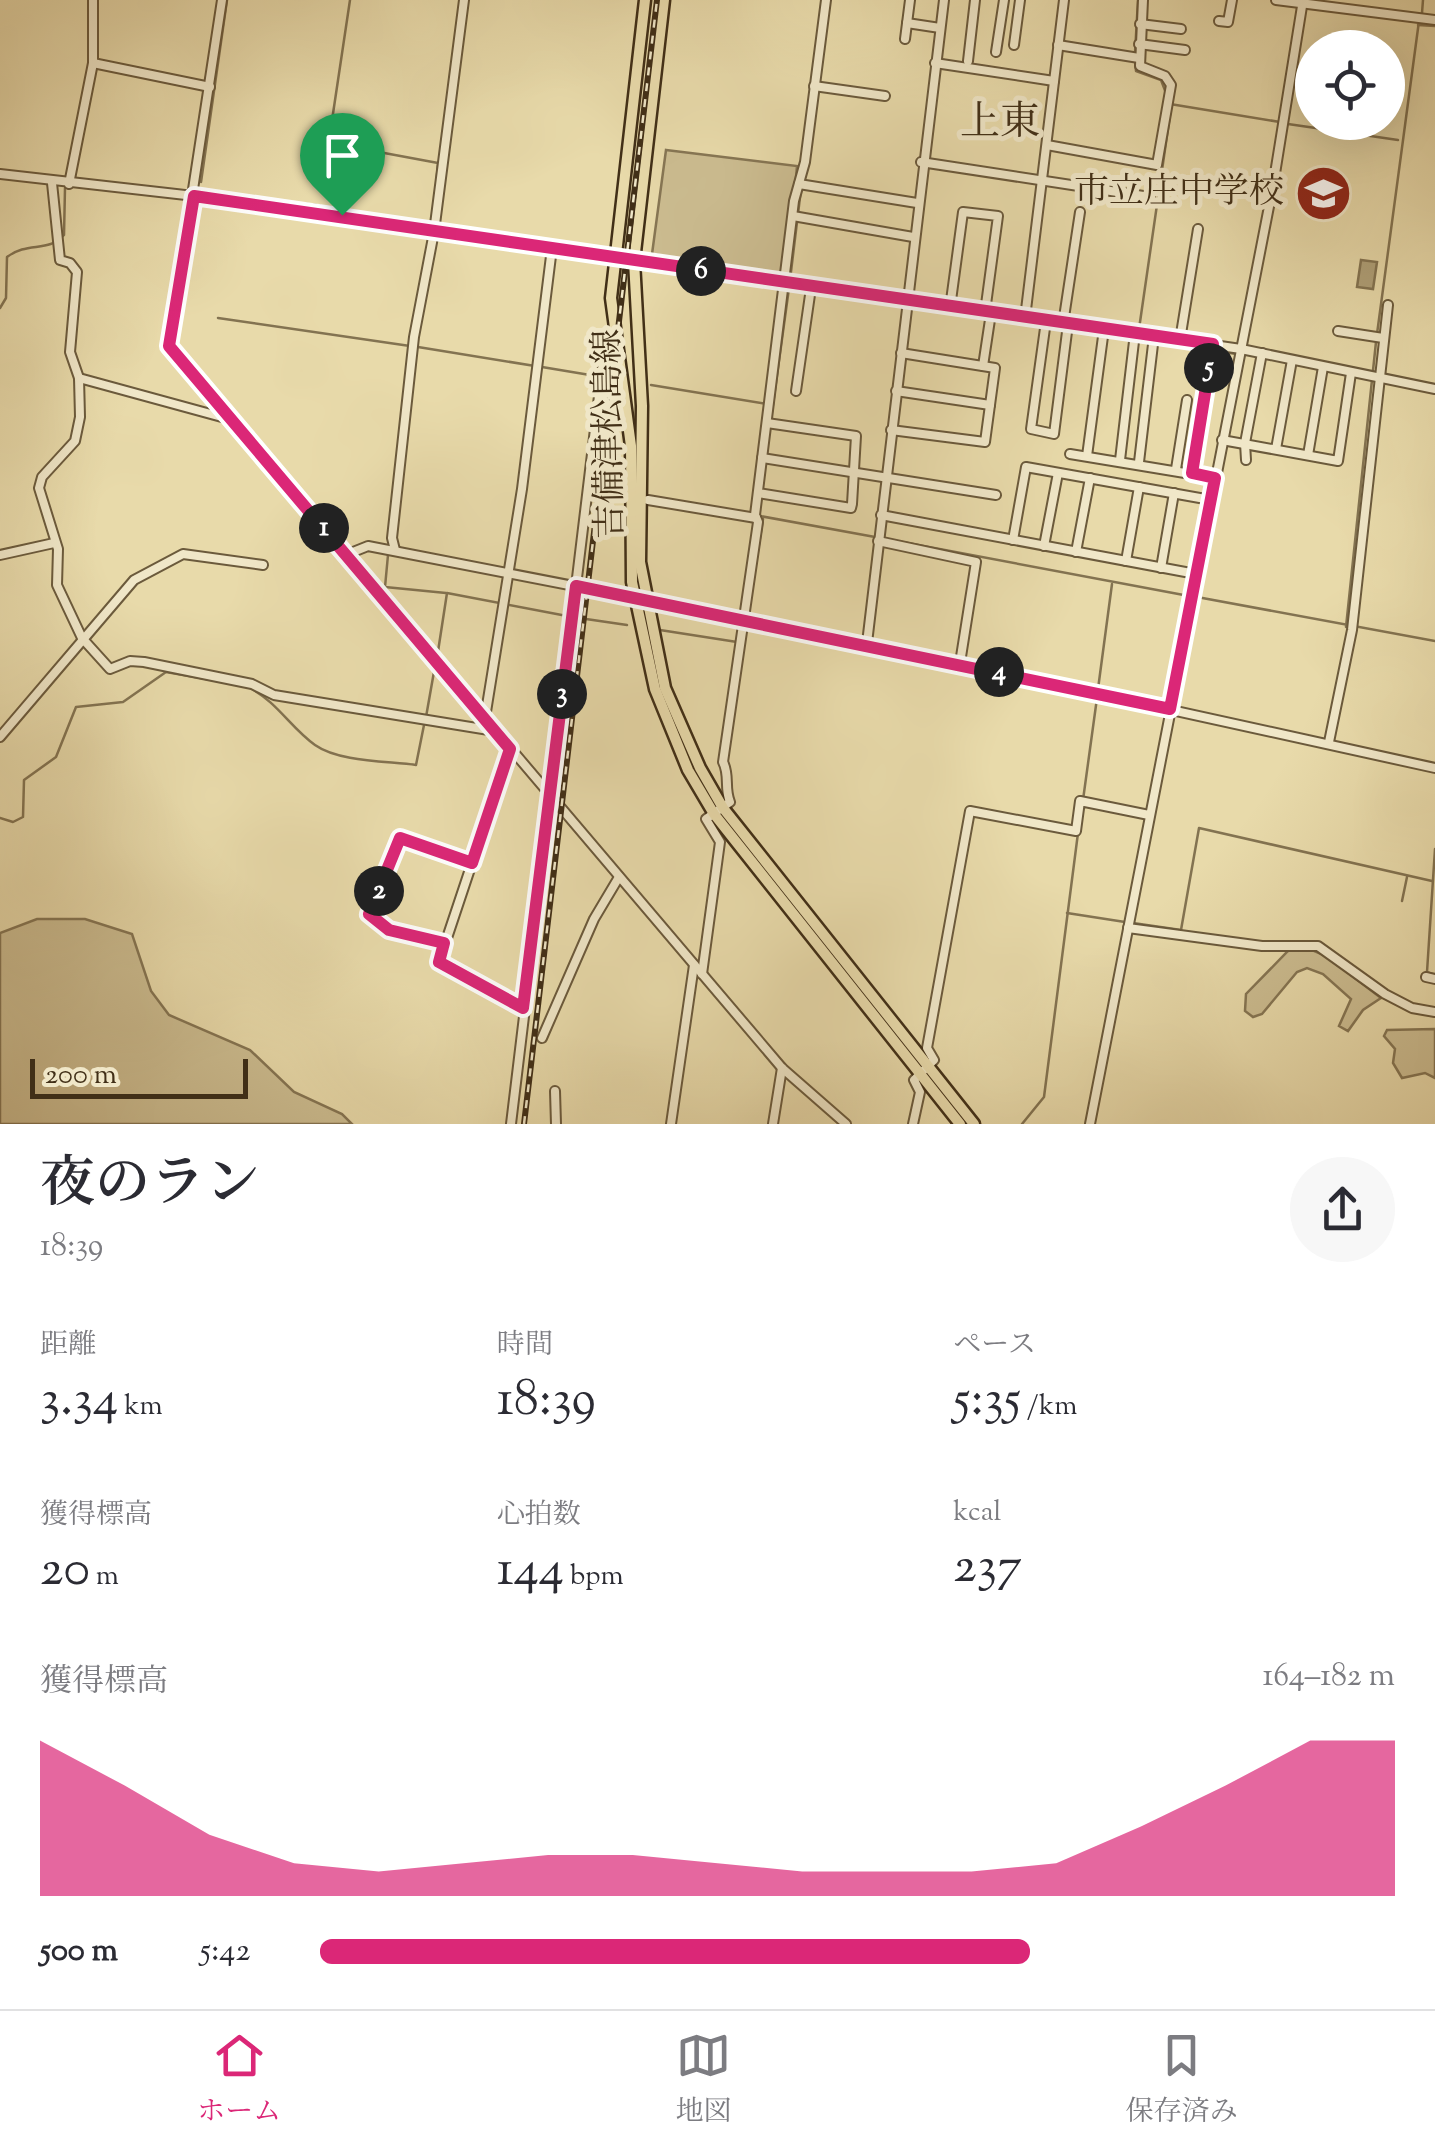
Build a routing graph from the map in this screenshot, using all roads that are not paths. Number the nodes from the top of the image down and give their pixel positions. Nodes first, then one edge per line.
1 (93, 0) edge
2 (222, 0) edge
3 (464, 0) edge
4 (645, 0) edge
5 (664, 0) edge
6 (826, 0) edge
7 (910, 0) edge
8 (944, 0) edge
9 (975, 0) edge
10 (1004, 0) edge
11 (1020, 0) edge
12 (1064, 0) edge
13 (1143, 0) edge
14 (1232, 0) edge
15 (1276, 0) edge
16 (1303, 2) edge
17 (1435, 20) edge
18 (1219, 21) dead end
19 (907, 23) junction
20 (1140, 24) junction
21 (940, 28) junction
22 (1181, 30) dead end
23 (905, 39) dead end
24 (1139, 44) junction
25 (1058, 45) junction
26 (1014, 46) dead end
27 (1185, 50) dead end
28 (996, 52) dead end
29 (1136, 58) junction
30 (968, 61) dead end
31 (92, 63) junction
32 (935, 63) junction
33 (1054, 80) junction
34 (210, 86) junction
35 (816, 86) junction
36 (885, 96) dead end
37 (1046, 144) junction
38 (921, 162) junction
39 (0, 174) edge
40 (1042, 179) junction
41 (52, 182) junction
42 (69, 184) junction
43 (802, 184) junction
44 (194, 196) junction
45 (1150, 197) dead end
46 (916, 203) junction
47 (1080, 212) dead end
48 (796, 217) junction
49 (1198, 229) dead end
50 (434, 232) junction
51 (913, 237) junction
52 (552, 248) junction
53 (615, 257) junction
54 (634, 260) junction
55 (788, 284) junction
56 (811, 288) junction
57 (907, 302) junction
58 (1388, 305) dead end
59 (950, 308) junction
60 (988, 313) junction
61 (1025, 318) junction
62 (1046, 321) junction
63 (1066, 324) junction
64 (1104, 329) junction
65 (1338, 331) dead end
66 (613, 332) junction
67 (1135, 333) junction
68 (1378, 337) junction
69 (1153, 340) junction
70 (1180, 340) junction
71 (1212, 348) junction
72 (1240, 352) junction
73 (900, 353) junction
74 (1262, 353) junction
75 (1292, 360) junction
76 (982, 366) junction
77 (1323, 367) junction
78 (1351, 373) junction
79 (79, 378) junction
80 (1374, 379) junction
81 (1435, 389) edge
82 (896, 390) junction
83 (796, 391) dead end
84 (1187, 400) dead end
85 (990, 405) junction
86 (230, 418) junction
87 (770, 423) junction
88 (891, 430) junction
89 (1222, 440) junction
90 (1244, 443) junction
91 (1276, 449) junction
92 (1070, 454) dead end
93 (1308, 455) junction
94 (1087, 456) junction
95 (765, 458) junction
96 (1120, 460) junction
97 (1246, 460) dead end
98 (1139, 462) junction
99 (1176, 469) junction
100 (854, 472) junction
101 (1058, 473) junction
102 (1192, 473) junction
103 (887, 477) junction
104 (1090, 478) junction
105 (1215, 478) junction
106 (1140, 487) junction
107 (760, 493) junction
108 (1174, 493) junction
109 (996, 495) dead end
110 (648, 500) dead end
111 (1211, 500) junction
112 (881, 516) junction
113 (756, 518) junction
114 (878, 538) junction
115 (1013, 540) junction
116 (54, 543) junction
117 (1044, 546) junction
118 (395, 550) junction
119 (1076, 552) junction
120 (348, 554) junction
121 (0, 555) edge
122 (1126, 561) junction
123 (263, 564) dead end
124 (1161, 568) junction
125 (510, 572) junction
126 (1196, 574) junction
127 (576, 586) junction
128 (640, 599) junction
129 (746, 619) junction
130 (82, 638) junction
131 (867, 643) junction
132 (960, 664) junction
133 (1170, 709) junction
134 (485, 718) junction
135 (495, 730) junction
136 (0, 737) edge
137 (1330, 742) junction
138 (510, 749) junction
139 (1435, 768) edge
140 (550, 793) junction
141 (718, 811) junction
142 (1150, 815) junction
143 (472, 863) junction
144 (619, 877) junction
145 (1128, 924) junction
146 (444, 943) junction
147 (697, 969) junction
148 (523, 1008) junction
149 (1435, 1012) edge
150 (542, 1038) dead end
151 (782, 1068) junction
152 (924, 1070) junction
153 (556, 1091) dead end
154 (511, 1124) edge
155 (556, 1124) edge
156 (671, 1124) edge
157 (773, 1124) edge
158 (846, 1124) edge
159 (913, 1124) edge
160 (960, 1124) edge
161 (974, 1124) edge
162 (1090, 1124) edge

1 - 31 street
2 - 34 street
3 - 50 street
4 - 53 main road, 吉備津松島線
5 - 54 main road, 吉備津松島線
6 - 35 street
7 - 19 street
8 - 21 street
9 - 30 street
10 - 28 street
11 - 26 street
12 - 25 street
13 - 20 street
14 - 18 street
15 - 16 street
16 - 17 street
16 - 72 street
19 - 21 street
19 - 23 street
20 - 22 street
20 - 24 street
21 - 32 street
24 - 27 street
24 - 29 street
25 - 29 street
25 - 33 street
29 - 37 street
31 - 34 street
31 - 42 street
32 - 33 street
32 - 38 street
33 - 37 street
34 - 44 street
35 - 36 street
35 - 43 street
37 - 40 street
38 - 40 street
38 - 46 street
39 - 41 street
40 - 45 street
40 - 61 street
41 - 42 street
41 - 79 street
42 - 44 street
43 - 46 street
43 - 48 street
44 - 50 street
44 - 86 street
46 - 51 street
47 - 63 street
48 - 51 street
48 - 55 street
49 - 70 street
50 - 52 street
50 - 118 street
51 - 57 street
52 - 53 street
52 - 125 street
53 - 54 street
53 - 66 main road, 吉備津松島線
54 - 55 street
54 - 128 main road, 吉備津松島線
55 - 56 street
55 - 87 street
56 - 57 street
56 - 83 street
57 - 59 street
57 - 73 street
58 - 68 street
59 - 60 street
59 - 60 street
60 - 61 street
60 - 76 street
61 - 62 street
62 - 63 street
62 - 63 street
63 - 64 street
64 - 67 street
64 - 94 street
65 - 68 street
66 - 127 street
66 - 128 main road, 吉備津松島線
67 - 69 street
67 - 96 street
68 - 80 street
69 - 70 street
69 - 98 street
70 - 71 street
71 - 72 street
71 - 102 street
72 - 74 street
72 - 89 street
73 - 76 street
73 - 82 street
74 - 75 street
74 - 90 street
75 - 77 street
75 - 91 street
76 - 85 street
77 - 78 street
77 - 93 street
78 - 80 street
78 - 93 street
79 - 86 street
79 - 116 street
80 - 81 street
80 - 137 street
82 - 85 street
82 - 88 street
84 - 99 street
85 - 88 street
86 - 120 street
87 - 95 street
87 - 100 street
88 - 103 street
89 - 90 street
89 - 105 street
90 - 91 street
90 - 97 street
91 - 93 street
92 - 94 street
94 - 96 street
95 - 100 street
95 - 107 street
96 - 98 street
98 - 99 street
99 - 102 street
100 - 103 street
100 - 107 street
101 - 104 street
101 - 115 street
101 - 117 street
102 - 105 street
103 - 109 street
103 - 112 street
104 - 106 street
104 - 119 street
105 - 111 street
106 - 108 street
106 - 122 street
107 - 113 street
108 - 111 street
108 - 124 street
110 - 113 street
111 - 126 street
112 - 114 street
112 - 115 street
113 - 129 street
114 - 131 street
114 - 132 street
115 - 117 street
116 - 121 street
116 - 130 street
117 - 119 street
118 - 120 street
118 - 125 street
119 - 122 street
120 - 134 street
122 - 124 street
123 - 130 street
124 - 126 street
125 - 127 street
125 - 134 street
126 - 133 street
127 - 128 street
127 - 140 street
128 - 129 street
128 - 141 main road, 吉備津松島線
129 - 131 street
129 - 141 street
130 - 135 street
130 - 136 street
131 - 132 street
132 - 133 street
133 - 137 street
133 - 142 street
134 - 135 street
135 - 138 street
137 - 139 street
138 - 140 street
138 - 143 street
140 - 144 street
140 - 148 street
141 - 147 street
141 - 152 main road, 吉備津松島線
142 - 145 street
142 - 152 street
143 - 146 street
143 - 146 street
144 - 147 street
144 - 150 street
145 - 149 street
145 - 162 street
146 - 148 street
147 - 151 street
147 - 156 street
148 - 154 street
151 - 157 street
151 - 158 street
152 - 159 street
152 - 160 main road, 吉備津松島線
152 - 161 main road, 吉備津松島線
153 - 155 street

